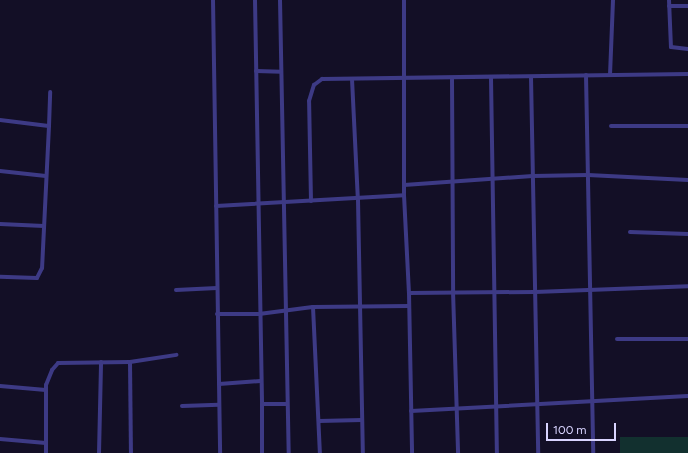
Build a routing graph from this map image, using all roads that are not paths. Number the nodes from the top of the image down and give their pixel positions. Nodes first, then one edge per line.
1 (213, 0) edge
2 (255, 0) edge
3 (280, 0) edge
4 (404, 0) edge
5 (612, 0) edge
6 (669, 0) edge
7 (669, 6) junction
8 (688, 6) edge
9 (688, 49) edge
10 (256, 71) junction
11 (281, 72) junction
12 (688, 74) edge
13 (586, 75) junction
14 (610, 75) junction
15 (531, 77) junction
16 (404, 78) junction
17 (452, 78) junction
18 (491, 78) junction
19 (352, 79) junction
20 (50, 92) dead end
21 (0, 120) edge
22 (49, 126) junction
23 (611, 126) dead end
24 (688, 126) edge
25 (0, 171) edge
26 (588, 175) junction
27 (46, 176) junction
28 (533, 176) junction
29 (493, 178) junction
30 (688, 180) edge
31 (453, 181) junction
32 (404, 185) junction
33 (404, 196) junction
34 (358, 200) junction
35 (311, 201) junction
36 (283, 202) junction
37 (259, 204) junction
38 (216, 206) junction
39 (0, 224) edge
40 (44, 226) junction
41 (630, 232) dead end
42 (688, 234) edge
43 (0, 277) edge
44 (688, 286) edge
45 (217, 288) junction
46 (176, 290) dead end
47 (590, 290) junction
48 (453, 291) junction
49 (493, 292) junction
50 (535, 292) junction
51 (409, 293) junction
52 (360, 306) junction
53 (409, 306) junction
54 (313, 307) junction
55 (285, 310) junction
56 (217, 314) junction
57 (259, 314) junction
58 (617, 339) dead end
59 (688, 339) edge
60 (176, 355) dead end
61 (101, 362) junction
62 (130, 362) junction
63 (262, 381) junction
64 (219, 384) junction
65 (0, 386) edge
66 (46, 390) junction
67 (688, 396) edge
68 (592, 402) junction
69 (262, 404) junction
70 (287, 404) junction
71 (219, 405) junction
72 (496, 405) junction
73 (182, 406) dead end
74 (537, 406) junction
75 (458, 408) junction
76 (411, 411) junction
77 (362, 420) junction
78 (319, 421) junction
79 (0, 439) edge
80 (46, 443) junction
81 (46, 453) edge
82 (99, 453) edge
83 (131, 453) edge
84 (220, 453) edge
85 (262, 453) edge
86 (289, 453) edge
87 (320, 453) edge
88 (363, 453) edge
89 (412, 453) edge
90 (458, 453) edge
91 (497, 453) edge
92 (538, 453) edge
93 (593, 453) edge

1 - 38 street
2 - 10 street
3 - 11 street
4 - 16 street
5 - 14 street
6 - 7 street
7 - 8 street
7 - 9 street
10 - 11 street
10 - 37 street
11 - 36 street
12 - 14 street
13 - 14 street
13 - 15 street
13 - 26 street
15 - 18 street
15 - 28 street
16 - 17 street
16 - 19 street
16 - 32 street
17 - 18 street
17 - 31 street
18 - 29 street
19 - 34 street
19 - 35 street
20 - 22 street
21 - 22 street
22 - 27 street
23 - 24 street
25 - 27 street
26 - 28 street
26 - 30 street
26 - 47 street
27 - 40 street
28 - 29 street
28 - 50 street
29 - 31 street
29 - 49 street
31 - 32 street
31 - 48 street
32 - 33 street
33 - 34 street
33 - 51 street
34 - 35 street
34 - 52 street
35 - 36 street
36 - 37 street
36 - 55 street
37 - 38 street
37 - 57 street
38 - 45 street
39 - 40 street
40 - 43 street
41 - 42 street
44 - 47 street
45 - 46 street
45 - 56 street
47 - 50 street
47 - 68 street
48 - 49 street
48 - 51 street
48 - 75 street
49 - 50 street
49 - 72 street
50 - 74 street
51 - 53 street
52 - 53 street
52 - 54 street
52 - 77 street
53 - 76 street
54 - 55 street
54 - 78 street
55 - 57 street
55 - 70 street
56 - 57 street
56 - 64 street
57 - 63 street
58 - 59 street
60 - 62 street
61 - 62 street
61 - 66 street
61 - 82 street
62 - 83 street
63 - 64 street
63 - 69 street
64 - 71 street
65 - 66 street
66 - 80 street
67 - 68 street
68 - 74 street
68 - 93 street
69 - 70 street
69 - 85 street
70 - 86 street
71 - 73 street
71 - 84 street
72 - 74 street
72 - 75 street
72 - 91 street
74 - 92 street
75 - 76 street
75 - 90 street
76 - 89 street
77 - 78 street
77 - 88 street
78 - 87 street
79 - 80 street
80 - 81 street

